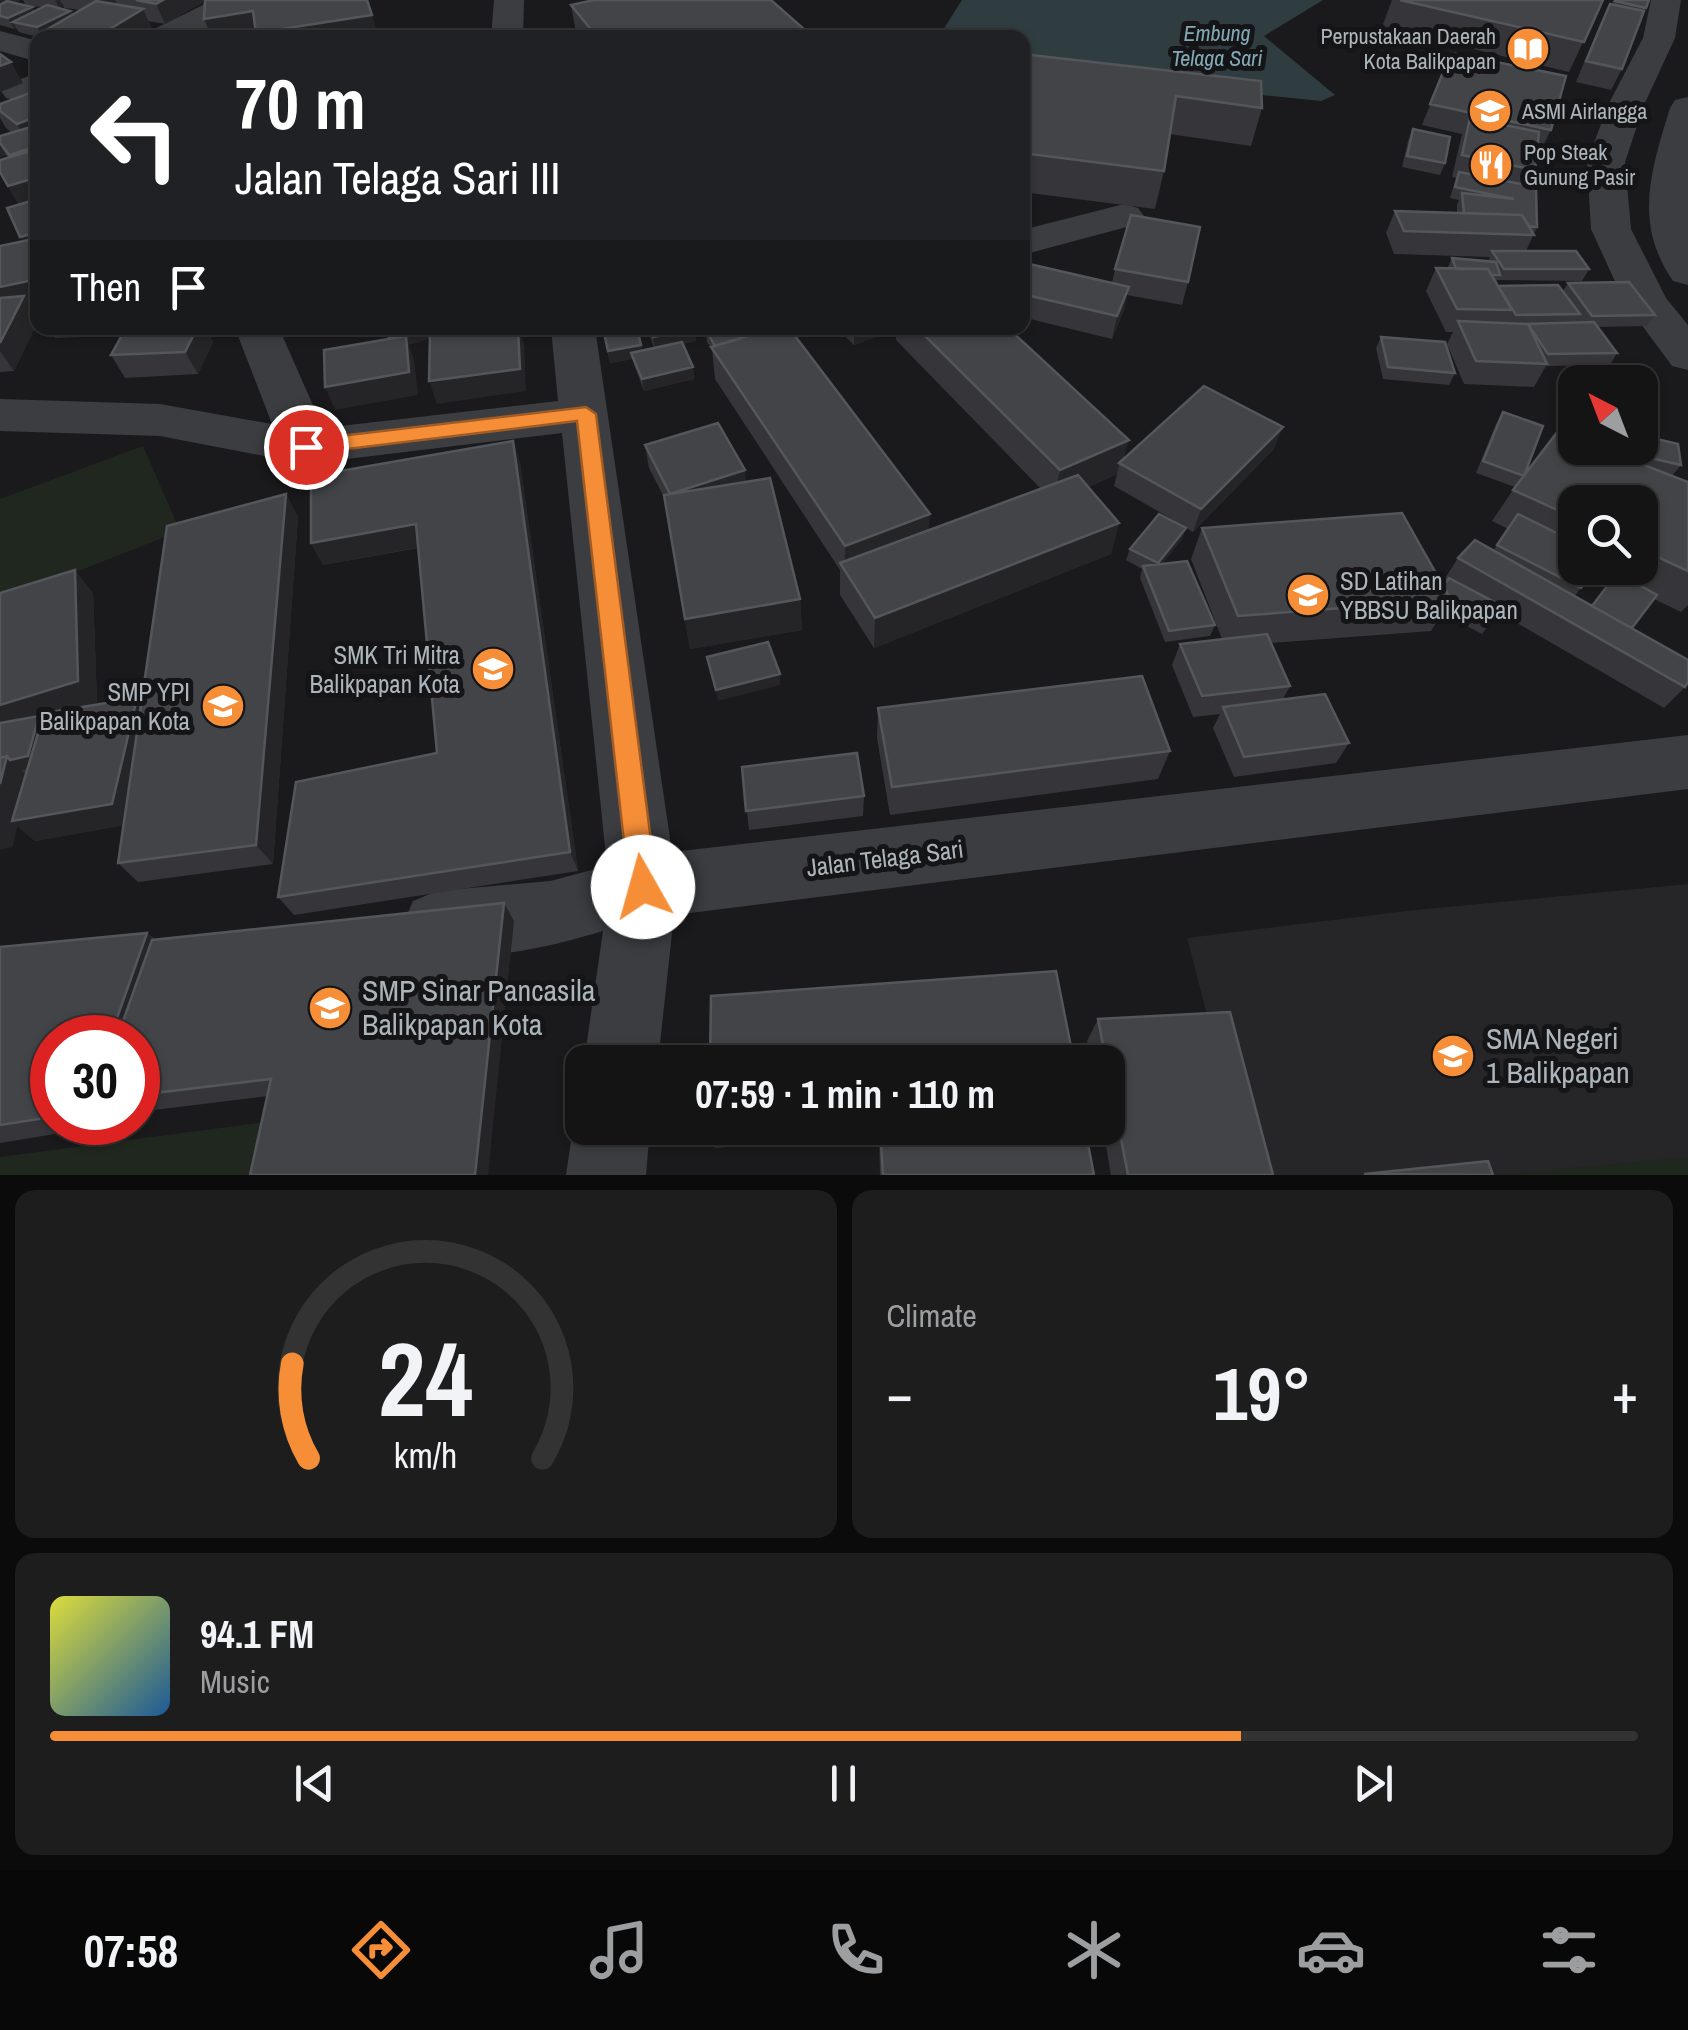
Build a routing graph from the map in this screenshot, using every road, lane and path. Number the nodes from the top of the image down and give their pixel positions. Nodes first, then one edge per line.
1 (220, 0) edge
2 (509, 0) edge
3 (1666, 0) edge
4 (178, 30) edge
5 (507, 30) edge
6 (0, 41) edge
7 (30, 50) edge
8 (1688, 108) edge
9 (1124, 216) dead end
10 (1030, 241) edge
11 (1688, 272) edge
12 (260, 335) edge
13 (574, 335) edge
14 (1688, 356) edge
15 (0, 414) edge
16 (586, 414) junction
17 (306, 447) junction
18 (1688, 762) edge
19 (643, 887) junction
20 (373, 929) edge
21 (623, 1045) edge
22 (610, 1145) edge
23 (606, 1175) edge

1 - 4 street
2 - 5 street
3 - 14 street
6 - 7 street
8 - 11 street
9 - 10 street
12 - 17 street
13 - 16 street
15 - 17 street
16 - 17 street
16 - 19 street
18 - 19 street, Jalan Telaga Sari
19 - 20 street, Jalan Telaga Sari
19 - 21 street
22 - 23 street

